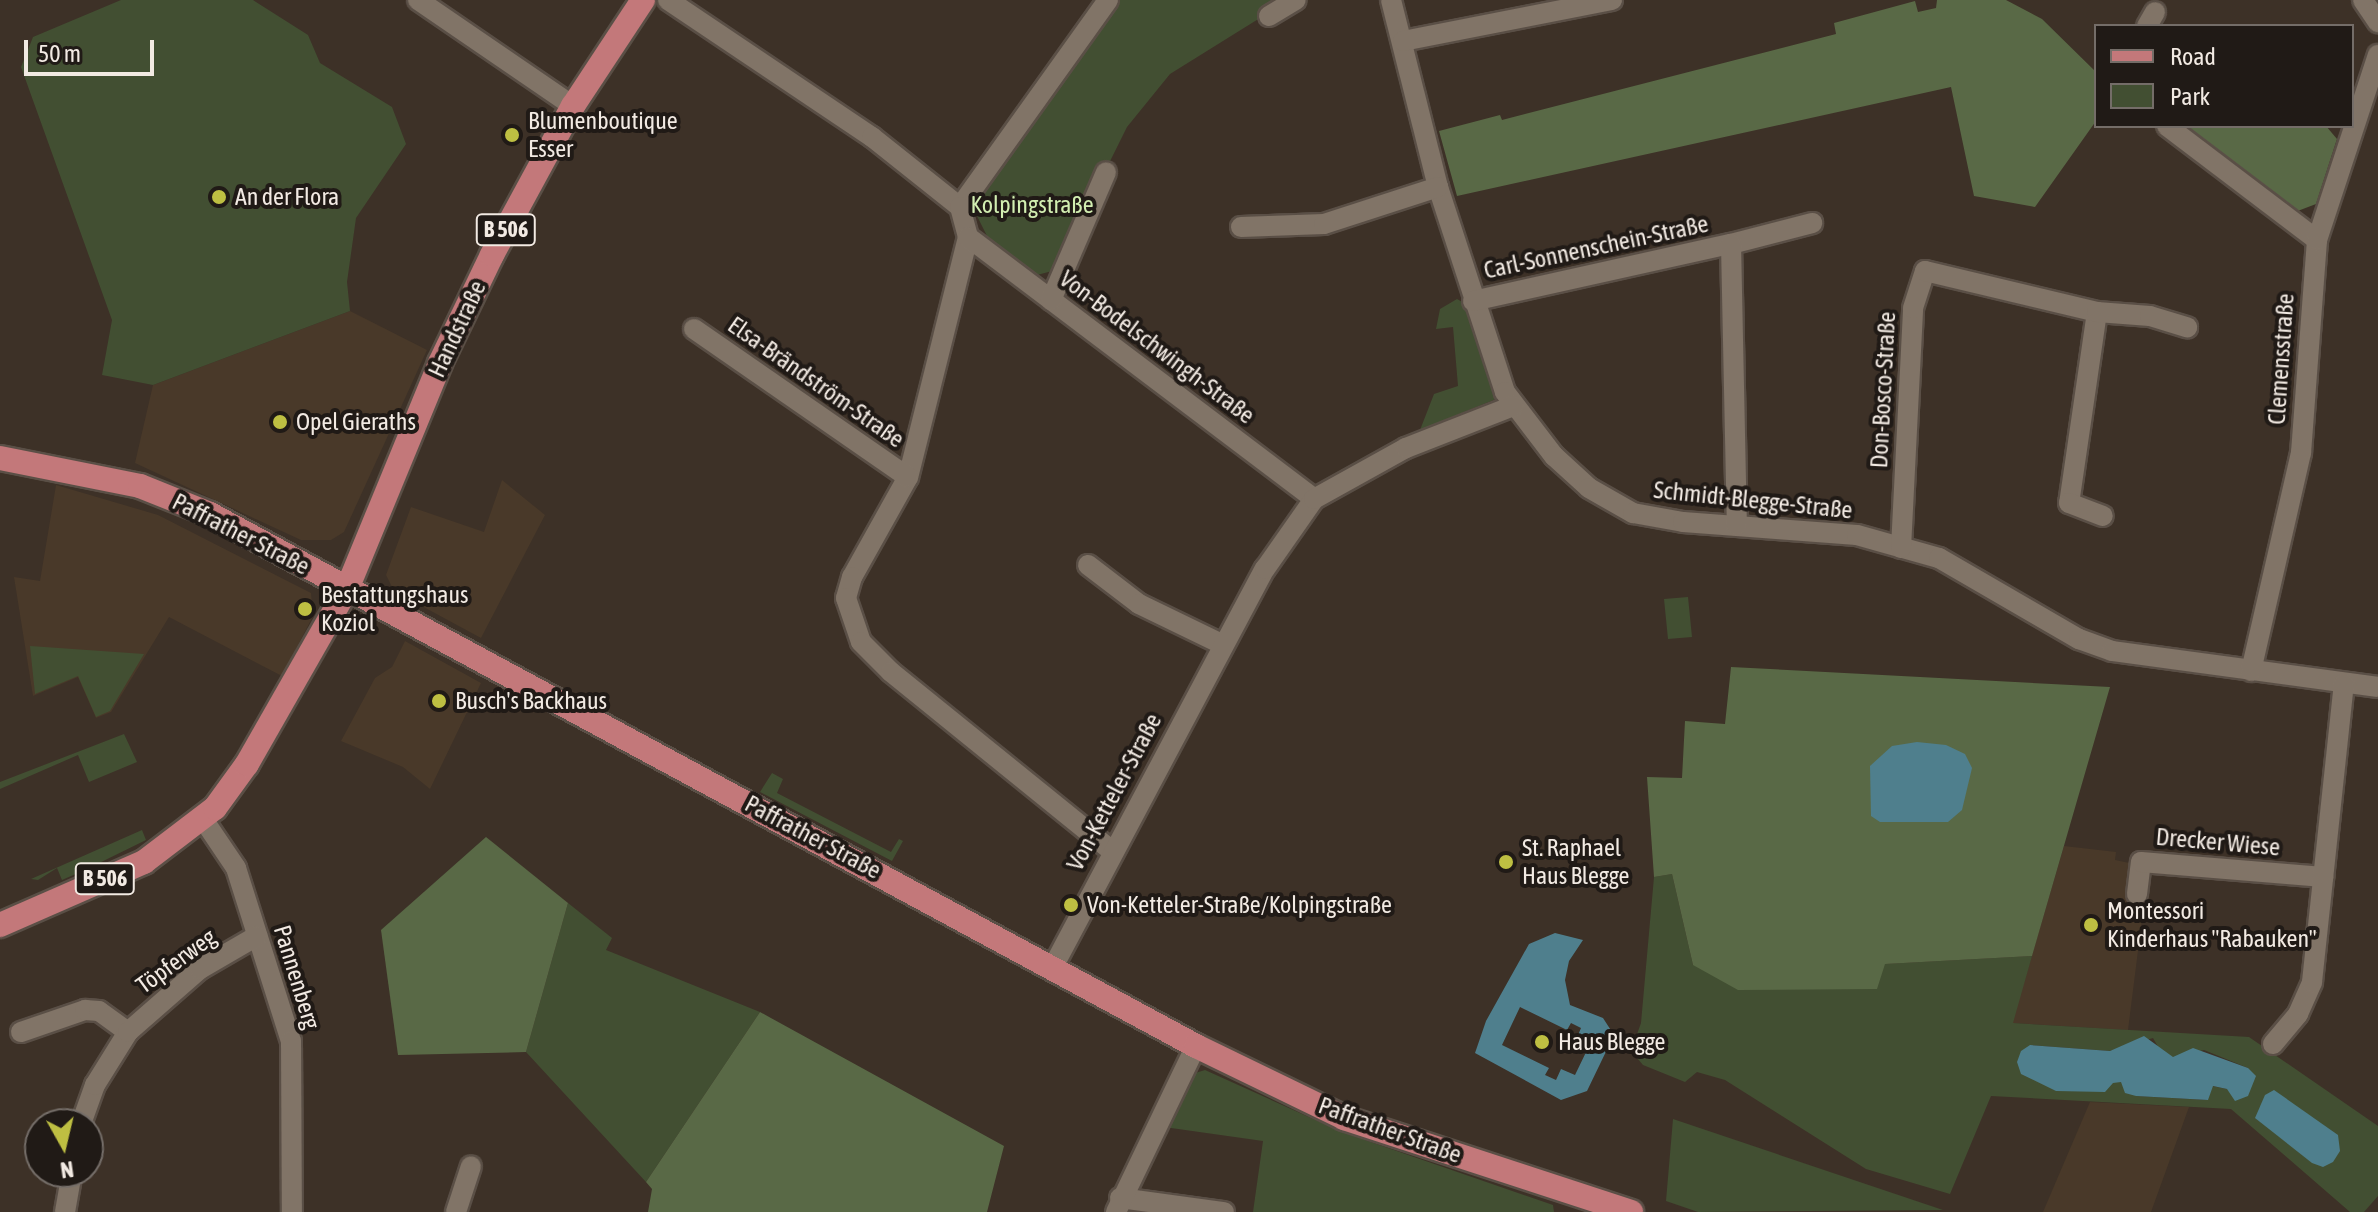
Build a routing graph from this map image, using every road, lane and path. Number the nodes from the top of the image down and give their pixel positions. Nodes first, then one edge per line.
1 (418, 0) edge
2 (643, 0) edge
3 (668, 0) edge
4 (1296, 0) edge
5 (1391, 0) edge
6 (1612, 0) edge
7 (2363, 0) edge
8 (1101, 2) edge
9 (1269, 16) dead end
10 (2378, 20) edge
11 (1403, 41) junction
12 (2378, 55) edge
13 (573, 106) junction
14 (2170, 128) edge
15 (2354, 128) edge
16 (2354, 128) edge
17 (1106, 172) dead end
18 (1438, 187) junction
19 (960, 207) junction
20 (1812, 223) dead end
21 (1241, 227) dead end
22 (968, 237) junction
23 (2317, 240) junction
24 (1731, 244) junction
25 (1051, 300) junction
26 (1473, 301) junction
27 (2097, 312) junction
28 (2187, 327) dead end
29 (694, 329) dead end
30 (1513, 406) junction
31 (0, 458) edge
32 (908, 477) junction
33 (1314, 499) junction
34 (2103, 516) dead end
35 (1737, 525) junction
36 (1901, 548) junction
37 (1088, 565) dead end
38 (347, 589) junction
39 (1224, 645) junction
40 (2251, 671) junction
41 (2344, 684) junction
42 (2378, 687) edge
43 (203, 819) junction
44 (1111, 850) junction
45 (2323, 877) junction
46 (2137, 894) dead end
47 (0, 925) edge
48 (257, 936) junction
49 (1054, 965) junction
50 (21, 1032) dead end
51 (128, 1032) junction
52 (2273, 1044) dead end
53 (1196, 1046) junction
54 (87, 1108) edge
55 (471, 1166) dead end
56 (69, 1188) edge
57 (1118, 1205) edge
58 (65, 1212) edge
59 (292, 1212) edge
60 (456, 1212) edge
61 (1224, 1212) edge
62 (1631, 1212) edge

1 - 13 street
2 - 13 main road, Handstraße / B 506
3 - 19 street
4 - 9 street
5 - 11 street, Schmidt-Blegge-Straße
6 - 11 street
7 - 10 street
8 - 19 street
11 - 18 street, Schmidt-Blegge-Straße
12 - 16 street, Clemensstraße
13 - 38 main road, Handstraße / B 506
14 - 23 street
15 - 23 street, Clemensstraße
17 - 25 street
18 - 21 street
18 - 26 street, Schmidt-Blegge-Straße
19 - 22 street
20 - 24 street, Carl-Sonnenschein-Straße
22 - 25 street, Von-Bodelschwingh-Straße
22 - 32 street
23 - 40 street, Clemensstraße
24 - 26 street, Carl-Sonnenschein-Straße
24 - 35 street, Carl-Sonnenschein-Straße
25 - 33 street, Von-Bodelschwingh-Straße
26 - 30 street, Schmidt-Blegge-Straße
27 - 28 street, Don-Bosco-Straße
27 - 34 street
27 - 36 street, Don-Bosco-Straße
29 - 32 street, Elsa-Brändström-Straße
30 - 33 street, Von-Ketteler-Straße
30 - 35 street, Schmidt-Blegge-Straße
31 - 38 main road, Paffrather Straße
32 - 44 street
33 - 39 street, Von-Ketteler-Straße
35 - 36 street, Schmidt-Blegge-Straße
36 - 40 street, Schmidt-Blegge-Straße
37 - 39 street
38 - 43 main road, B 506
38 - 49 main road, Paffrather Straße
39 - 44 street, Von-Ketteler-Straße
40 - 41 street, Schmidt-Blegge-Straße
41 - 42 street, Schmidt-Blegge-Straße
41 - 45 street
43 - 47 main road, B 506
43 - 48 street, Pannenberg
44 - 49 street, Von-Ketteler-Straße
45 - 46 street, Drecker Wiese
45 - 52 street
48 - 51 street, Töpferweg
48 - 59 street, Pannenberg
49 - 53 main road, Paffrather Straße
50 - 51 street
51 - 54 street, Töpferweg
53 - 57 street
53 - 62 main road, Paffrather Straße
55 - 60 street
56 - 58 street
57 - 61 street

